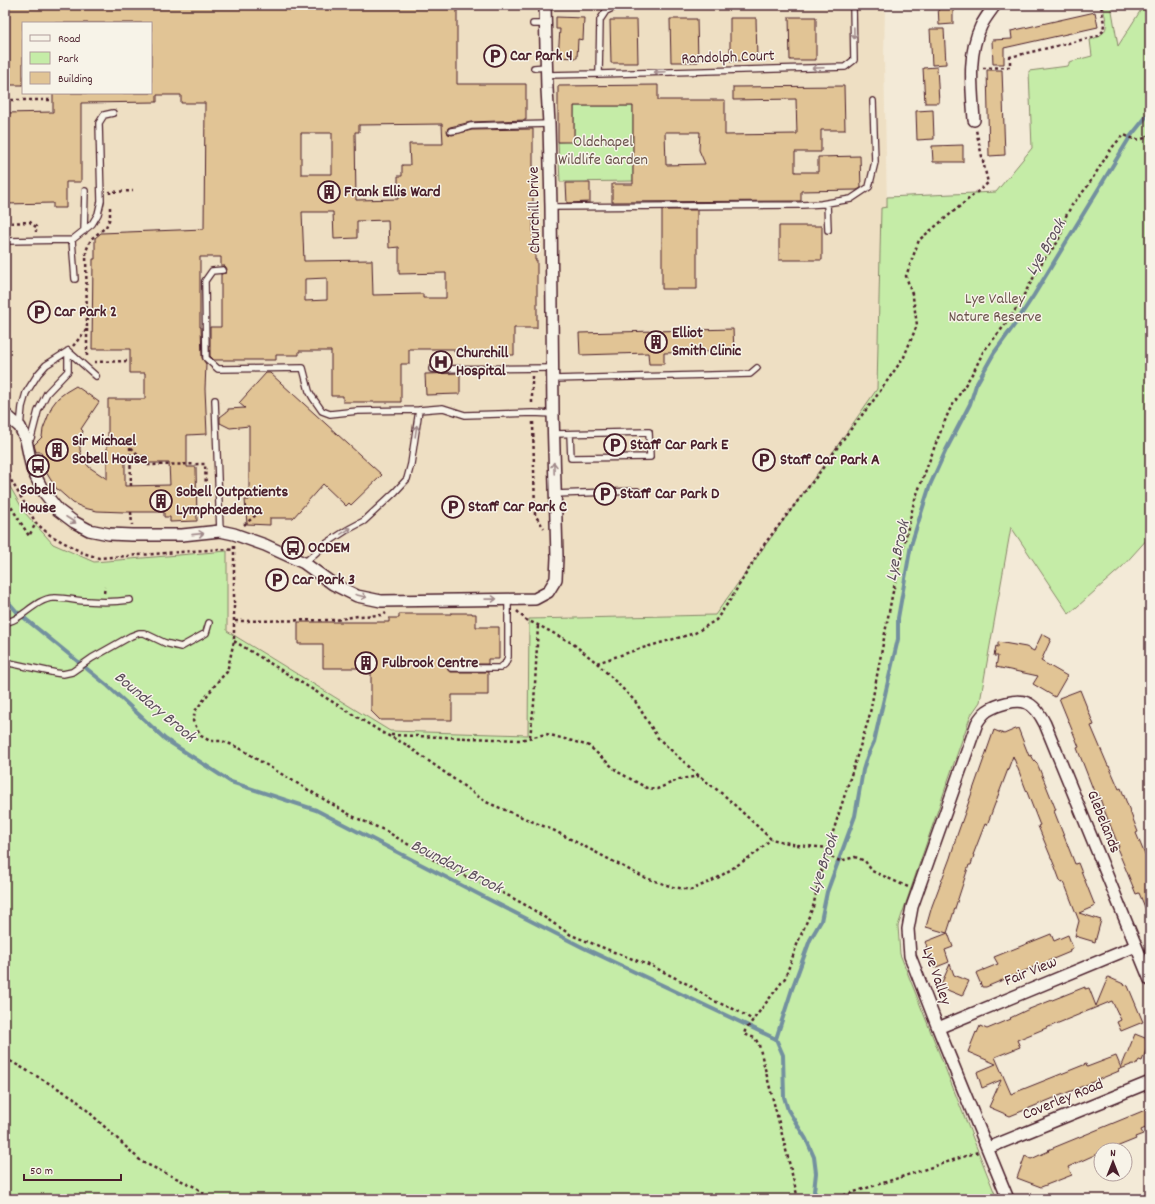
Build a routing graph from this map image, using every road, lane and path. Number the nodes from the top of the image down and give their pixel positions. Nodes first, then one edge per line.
1 (545, 5) edge
2 (618, 5) edge
3 (853, 5) edge
4 (995, 5) edge
5 (1100, 5) edge
6 (533, 24) dead end
7 (545, 24) junction
8 (534, 68) dead end
9 (979, 68) dead end
10 (546, 71) junction
11 (599, 74) junction
12 (5, 100) edge
13 (50, 100) dead end
14 (873, 102) dead end
15 (113, 113) dead end
16 (974, 120) joint
17 (549, 124) junction
18 (451, 131) dead end
19 (1150, 135) edge
20 (85, 191) dead end
21 (133, 191) dead end
22 (110, 198) dead end
23 (828, 203) junction
24 (110, 205) dead end
25 (551, 207) junction
26 (5, 223) edge
27 (828, 230) dead end
28 (84, 231) junction
29 (72, 240) junction
30 (5, 241) edge
31 (36, 241) junction
32 (223, 270) dead end
33 (75, 279) dead end
34 (87, 329) junction
35 (68, 351) junction
36 (87, 359) dead end
37 (130, 361) dead end
38 (90, 362) dead end
39 (539, 368) junction
40 (758, 368) dead end
41 (432, 369) dead end
42 (553, 374) junction
43 (96, 376) dead end
44 (215, 400) dead end
45 (419, 410) junction
46 (533, 413) junction
47 (5, 414) edge
48 (553, 414) junction
49 (20, 426) junction
50 (553, 434) junction
51 (570, 434) junction
52 (26, 440) junction
53 (131, 486) dead end
54 (218, 488) junction
55 (637, 491) dead end
56 (555, 494) junction
57 (5, 497) edge
58 (36, 523) dead end
59 (220, 531) junction
60 (546, 532) dead end
61 (234, 545) dead end
62 (304, 563) junction
63 (130, 600) dead end
64 (508, 605) junction
65 (391, 611) dead end
66 (235, 621) junction
67 (7, 622) edge
68 (209, 623) dead end
69 (538, 624) junction
70 (234, 641) junction
71 (5, 662) edge
72 (597, 663) junction
73 (451, 668) dead end
74 (1005, 704) joint
75 (388, 735) junction
76 (530, 737) junction
77 (700, 776) junction
78 (771, 839) junction
79 (828, 848) junction
80 (826, 855) junction
81 (900, 884) dead end
82 (1136, 946) junction
83 (1150, 980) edge
84 (753, 1020) junction
85 (938, 1028) junction
86 (5, 1058) edge
87 (1150, 1082) edge
88 (988, 1148) junction
89 (212, 1199) edge
90 (798, 1199) edge
91 (832, 1199) edge
92 (1008, 1199) edge

1 - 7 street, Churchill Drive
2 - 11 lane
3 -> 11 lane, Randolph Court
4 - 16 street
5 - 9 path
6 - 7 lane
7 - 10 street, Churchill Drive
8 - 10 lane, Randolph Court
10 - 11 lane, Randolph Court
10 - 17 street, Churchill Drive
12 - 13 path
14 - 23 lane
15 - 28 lane
16 - 72 path
17 - 18 lane
17 - 25 street, Churchill Drive
19 - 79 path
20 - 28 lane
21 - 22 path
23 - 25 lane
23 - 27 lane
24 - 34 path
25 - 42 street, Churchill Drive
26 - 31 path
28 - 29 lane
29 - 31 lane
29 - 33 lane
30 - 31 lane
32 - 45 lane
34 - 35 path
34 - 36 path
35 - 43 lane
35 - 49 lane
35 - 52 lane
37 - 38 path
39 - 41 lane
39 - 42 lane
39 - 46 path
40 - 42 lane
42 - 48 street, Churchill Drive
44 - 54 lane
45 - 46 lane
62 -> 45 lane
46 - 48 lane
46 - 60 path
47 - 49 street
48 - 50 street, Churchill Drive
49 - 52 street, Churchill Drive
50 - 51 lane
56 -> 50 street, Churchill Drive
51 - 51 lane
52 -> 59 street, Churchill Drive
53 - 54 path
54 - 59 lane
55 - 56 lane
56 - 64 street, Churchill Drive
57 - 58 path
59 - 62 street, Churchill Drive
61 - 66 path
62 -> 64 street, Churchill Drive
63 - 67 lane
64 - 69 path
64 - 73 lane
65 - 66 path
66 - 70 path
68 - 71 lane
69 - 72 path
69 - 76 path
70 - 75 path
70 - 84 path
72 - 77 path
74 - 82 street, Glebelands
74 - 85 street, Lye Valley
75 - 76 path
75 - 78 path
76 - 77 path
77 - 78 path
78 - 79 path
79 - 80 path
80 - 81 path
80 - 84 path
82 - 83 street, Glebelands
82 - 85 street, Fair View
84 - 90 path
85 - 88 street, Lye Valley
86 - 89 path
87 - 88 street, Coverley Road
88 - 91 path
88 - 92 street, Lye Valley

